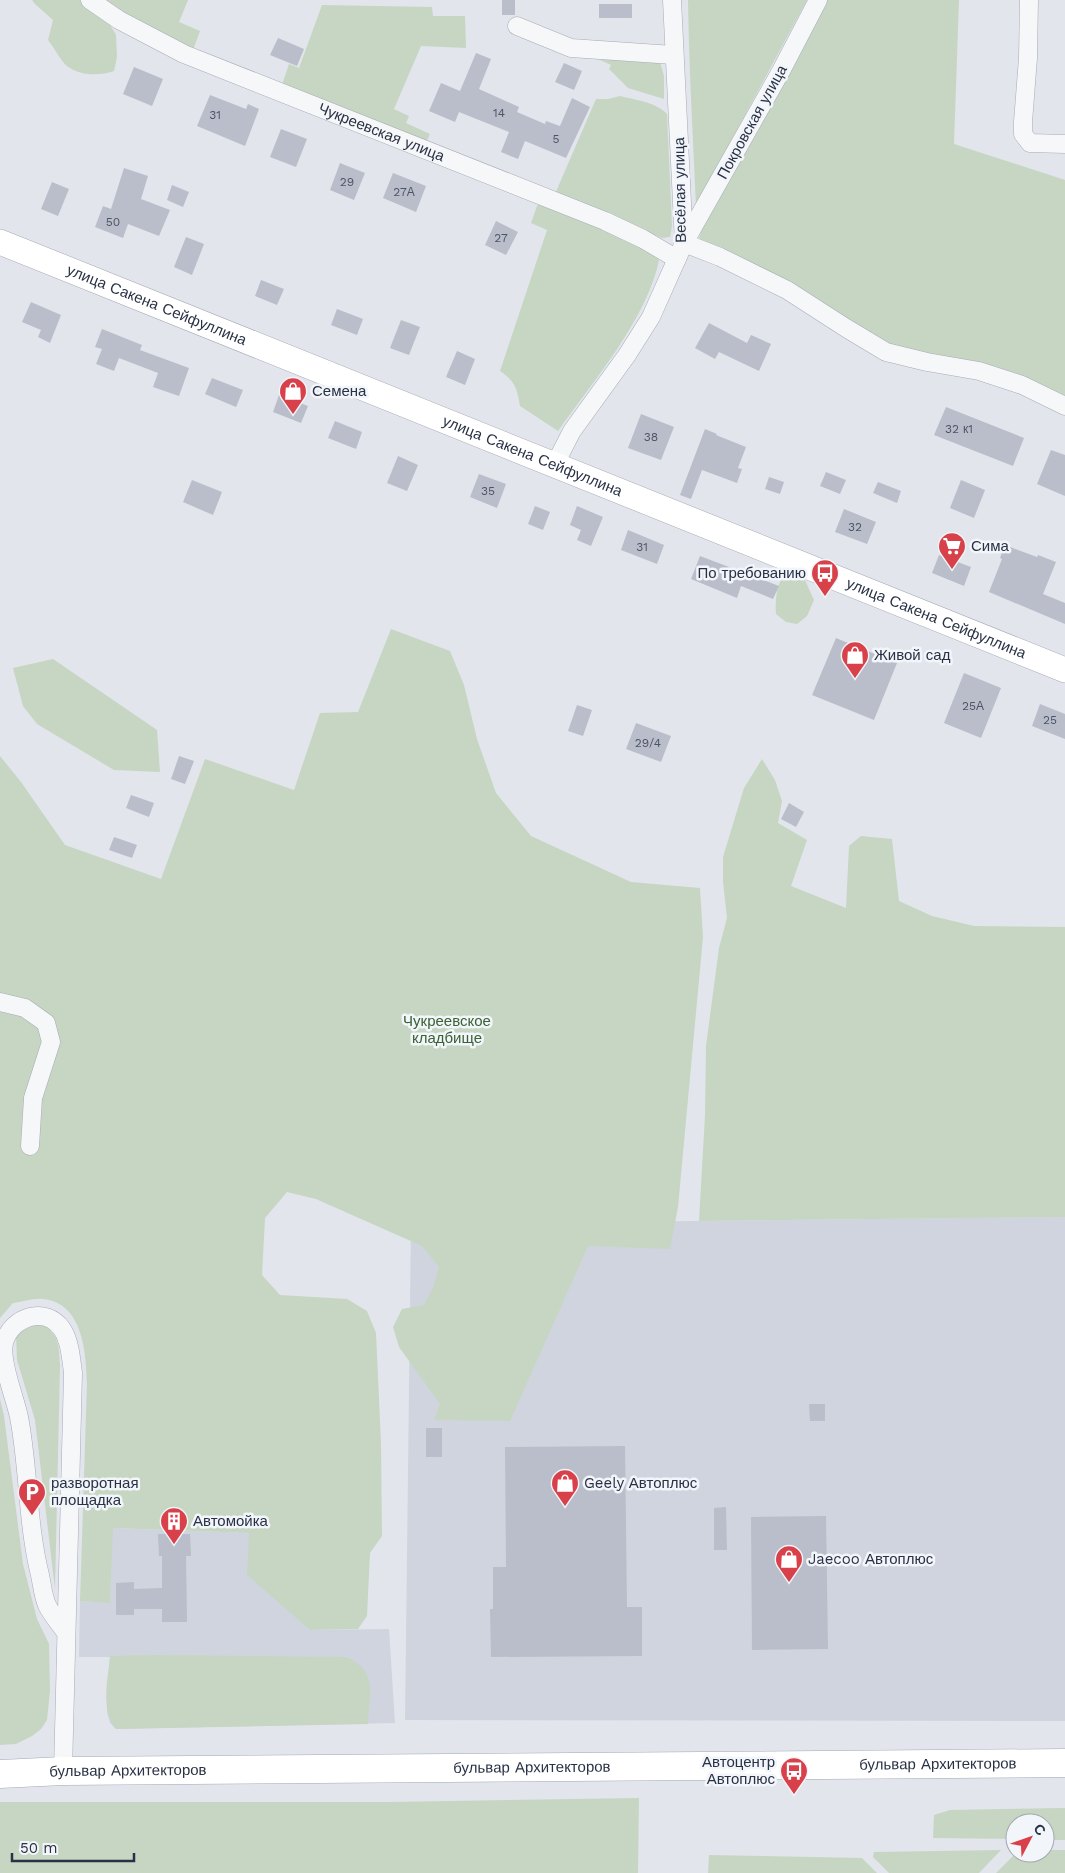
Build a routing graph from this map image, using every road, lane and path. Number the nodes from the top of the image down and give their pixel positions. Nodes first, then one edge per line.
1 (90, 0) edge
2 (672, 0) edge
3 (818, 0) edge
4 (1029, 0) edge
5 (517, 26) dead end
6 (674, 55) junction
7 (1065, 144) edge
8 (0, 242) edge
9 (684, 243) junction
10 (677, 260) junction
11 (1065, 406) edge
12 (555, 464) junction
13 (1065, 670) edge
14 (0, 1002) edge
15 (30, 1146) dead end
16 (66, 1633) junction
17 (1065, 1763) edge
18 (0, 1774) edge
19 (63, 1780) junction
20 (1065, 1781) edge
21 (0, 1787) edge

1 - 10 street, Чукреевская улица
2 - 6 street, Весёлая улица
3 - 9 street, Покровская улица
4 - 7 street
5 - 6 street
6 - 9 street, Весёлая улица
8 - 12 main road, улица Сакена Сейфуллина
9 - 10 street, Весёлая улица
9 - 11 street
10 - 12 street, Весёлая улица
12 - 13 main road, улица Сакена Сейфуллина
14 - 15 street
16 - 16 street
16 - 19 street
17 - 19 main road, бульвар Архитекторов
18 - 19 main road, бульвар Архитекторов
19 - 20 main road, бульвар Архитекторов
19 - 21 main road, бульвар Архитекторов

